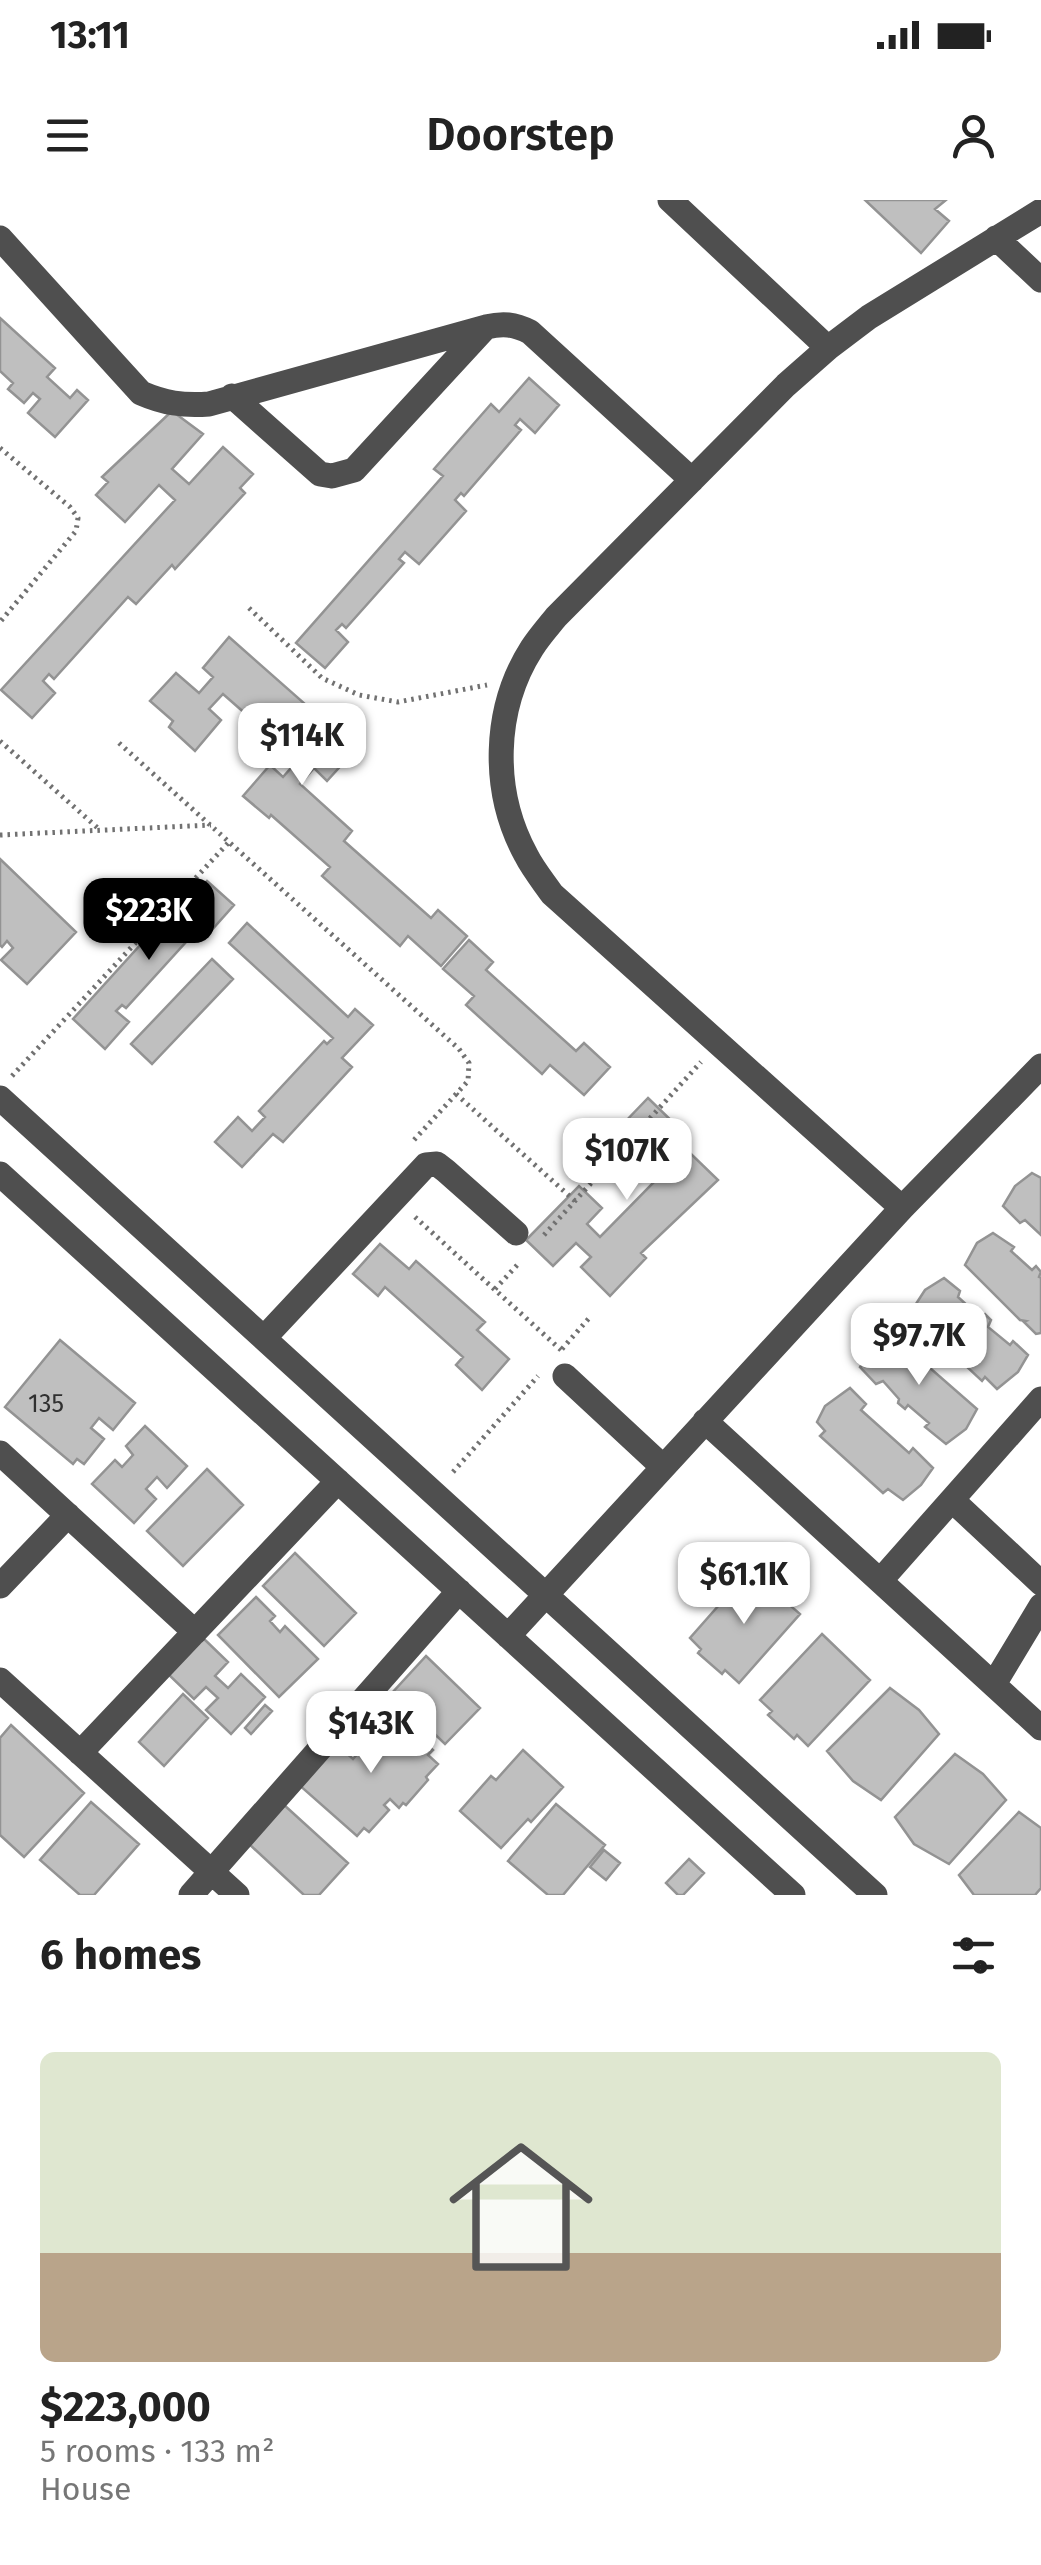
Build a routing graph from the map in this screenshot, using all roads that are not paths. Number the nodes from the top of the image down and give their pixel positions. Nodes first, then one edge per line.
1 (670, 200) edge
2 (1041, 211) edge
3 (0, 238) edge
4 (996, 238) junction
5 (1041, 280) edge
6 (486, 327) junction
7 (828, 348) junction
8 (232, 396) junction
9 (692, 480) junction
10 (1041, 1066) edge
11 (0, 1098) edge
12 (0, 1174) edge
13 (902, 1208) junction
14 (526, 1240) road end
15 (264, 1338) junction
16 (559, 1362) road end
17 (1041, 1400) edge
18 (705, 1421) junction
19 (0, 1453) edge
20 (663, 1467) junction
21 (338, 1482) junction
22 (952, 1500) junction
23 (68, 1515) junction
24 (880, 1581) junction
25 (1041, 1582) edge
26 (0, 1586) edge
27 (460, 1591) junction
28 (545, 1595) junction
29 (1041, 1606) edge
30 (195, 1632) junction
31 (508, 1636) junction
32 (0, 1680) edge
33 (994, 1684) junction
34 (1041, 1728) edge
35 (80, 1752) junction
36 (211, 1872) junction
37 (191, 1895) edge
38 (237, 1895) edge
39 (794, 1895) edge
40 (875, 1895) edge

1 - 7 street
2 - 4 street
3 - 8 street
4 - 5 street
4 - 7 street
6 - 8 street
6 - 8 street
6 - 9 street
7 - 9 street
9 - 13 street
10 - 13 street
11 - 15 street
12 - 21 street
13 - 18 street
14 - 15 street
15 - 28 street
16 - 20 street
17 - 22 street
18 - 20 street
18 - 24 street
19 - 23 street
20 - 28 street
21 - 27 street
21 - 30 street
22 - 24 street
22 - 25 street
23 - 26 street
23 - 30 street
24 - 33 street
27 - 31 street
27 - 36 street
28 - 31 street
28 - 40 street
29 - 33 street
30 - 35 street
31 - 39 street
32 - 35 street
33 - 34 street
35 - 36 street
36 - 37 street
36 - 38 street

